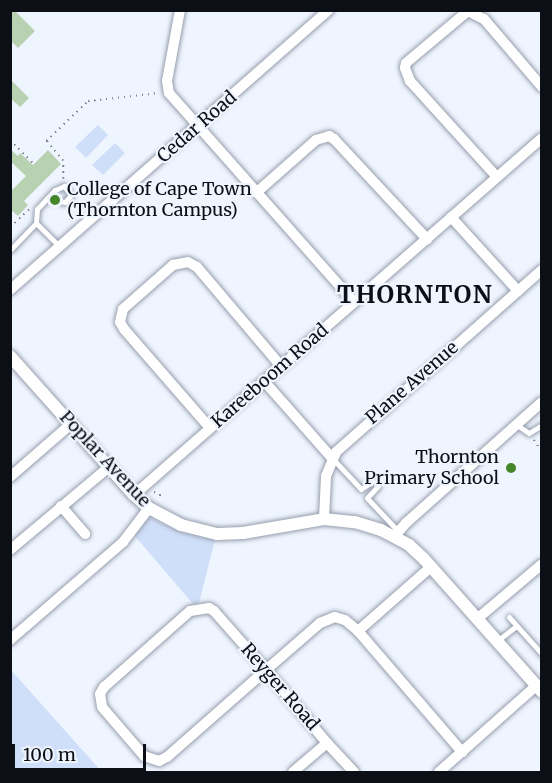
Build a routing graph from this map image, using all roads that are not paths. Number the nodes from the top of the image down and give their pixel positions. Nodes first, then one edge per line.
1 (180, 10) edge
2 (329, 10) edge
3 (542, 87) edge
4 (198, 126) junction
5 (542, 138) edge
6 (497, 177) junction
7 (256, 192) junction
8 (47, 199) junction
9 (451, 217) junction
10 (36, 223) junction
11 (427, 238) junction
12 (60, 247) junction
13 (10, 250) edge
14 (542, 270) edge
15 (10, 290) edge
16 (518, 291) junction
17 (354, 302) junction
18 (10, 356) edge
19 (281, 366) junction
20 (264, 381) junction
21 (542, 402) edge
22 (516, 423) junction
23 (71, 424) junction
24 (542, 425) edge
25 (210, 428) junction
26 (332, 458) junction
27 (109, 466) junction
28 (10, 477) edge
29 (373, 481) dead end
30 (378, 486) dead end
31 (134, 495) junction
32 (61, 506) junction
33 (149, 508) junction
34 (324, 519) junction
35 (85, 534) dead end
36 (396, 534) junction
37 (10, 550) edge
38 (542, 564) edge
39 (432, 566) junction
40 (509, 617) dead end
41 (477, 619) junction
42 (516, 626) junction
43 (358, 631) junction
44 (10, 640) edge
45 (497, 641) junction
46 (542, 654) edge
47 (266, 670) junction
48 (539, 689) edge
49 (327, 742) junction
50 (462, 752) junction
51 (293, 772) edge
52 (354, 772) edge
53 (439, 772) edge

1 - 4 street
2 - 4 street, Cedar Road
3 - 6 street
4 - 7 street
4 - 12 street, Cedar Road
5 - 6 street, Kareeboom Road
6 - 9 street, Kareeboom Road
7 - 11 street
7 - 17 street
8 - 8 lane
8 - 10 lane
9 - 11 street, Kareeboom Road
9 - 16 street
10 - 12 lane
10 - 13 lane
11 - 17 street, Kareeboom Road
12 - 15 street, Cedar Road
14 - 16 street, Plane Avenue
16 - 26 street, Plane Avenue
17 - 19 street, Kareeboom Road
18 - 23 street, Poplar Avenue
19 - 20 street, Kareeboom Road
19 - 25 street
20 - 25 street, Kareeboom Road
20 - 26 street
21 - 22 street
22 - 24 lane
22 - 36 street
23 - 27 street, Poplar Avenue
23 - 28 street
25 - 31 street, Kareeboom Road
26 - 29 lane
26 - 34 street
27 - 31 street, Poplar Avenue
27 - 32 street
30 - 36 lane
31 - 33 street, Poplar Avenue
32 - 35 street
32 - 37 street
33 - 34 street, Poplar Avenue
33 - 44 street
34 - 36 street, Poplar Avenue
36 - 39 street, Poplar Avenue
38 - 41 street
39 - 41 street, Poplar Avenue
39 - 43 street
40 - 42 lane
41 - 45 street, Poplar Avenue
42 - 45 lane
42 - 46 lane
43 - 47 street
43 - 50 street
45 - 48 street, Poplar Avenue
47 - 47 street, Reyger Road
47 - 49 street, Reyger Road
48 - 50 street
49 - 51 street
49 - 52 street, Reyger Road
50 - 53 street

